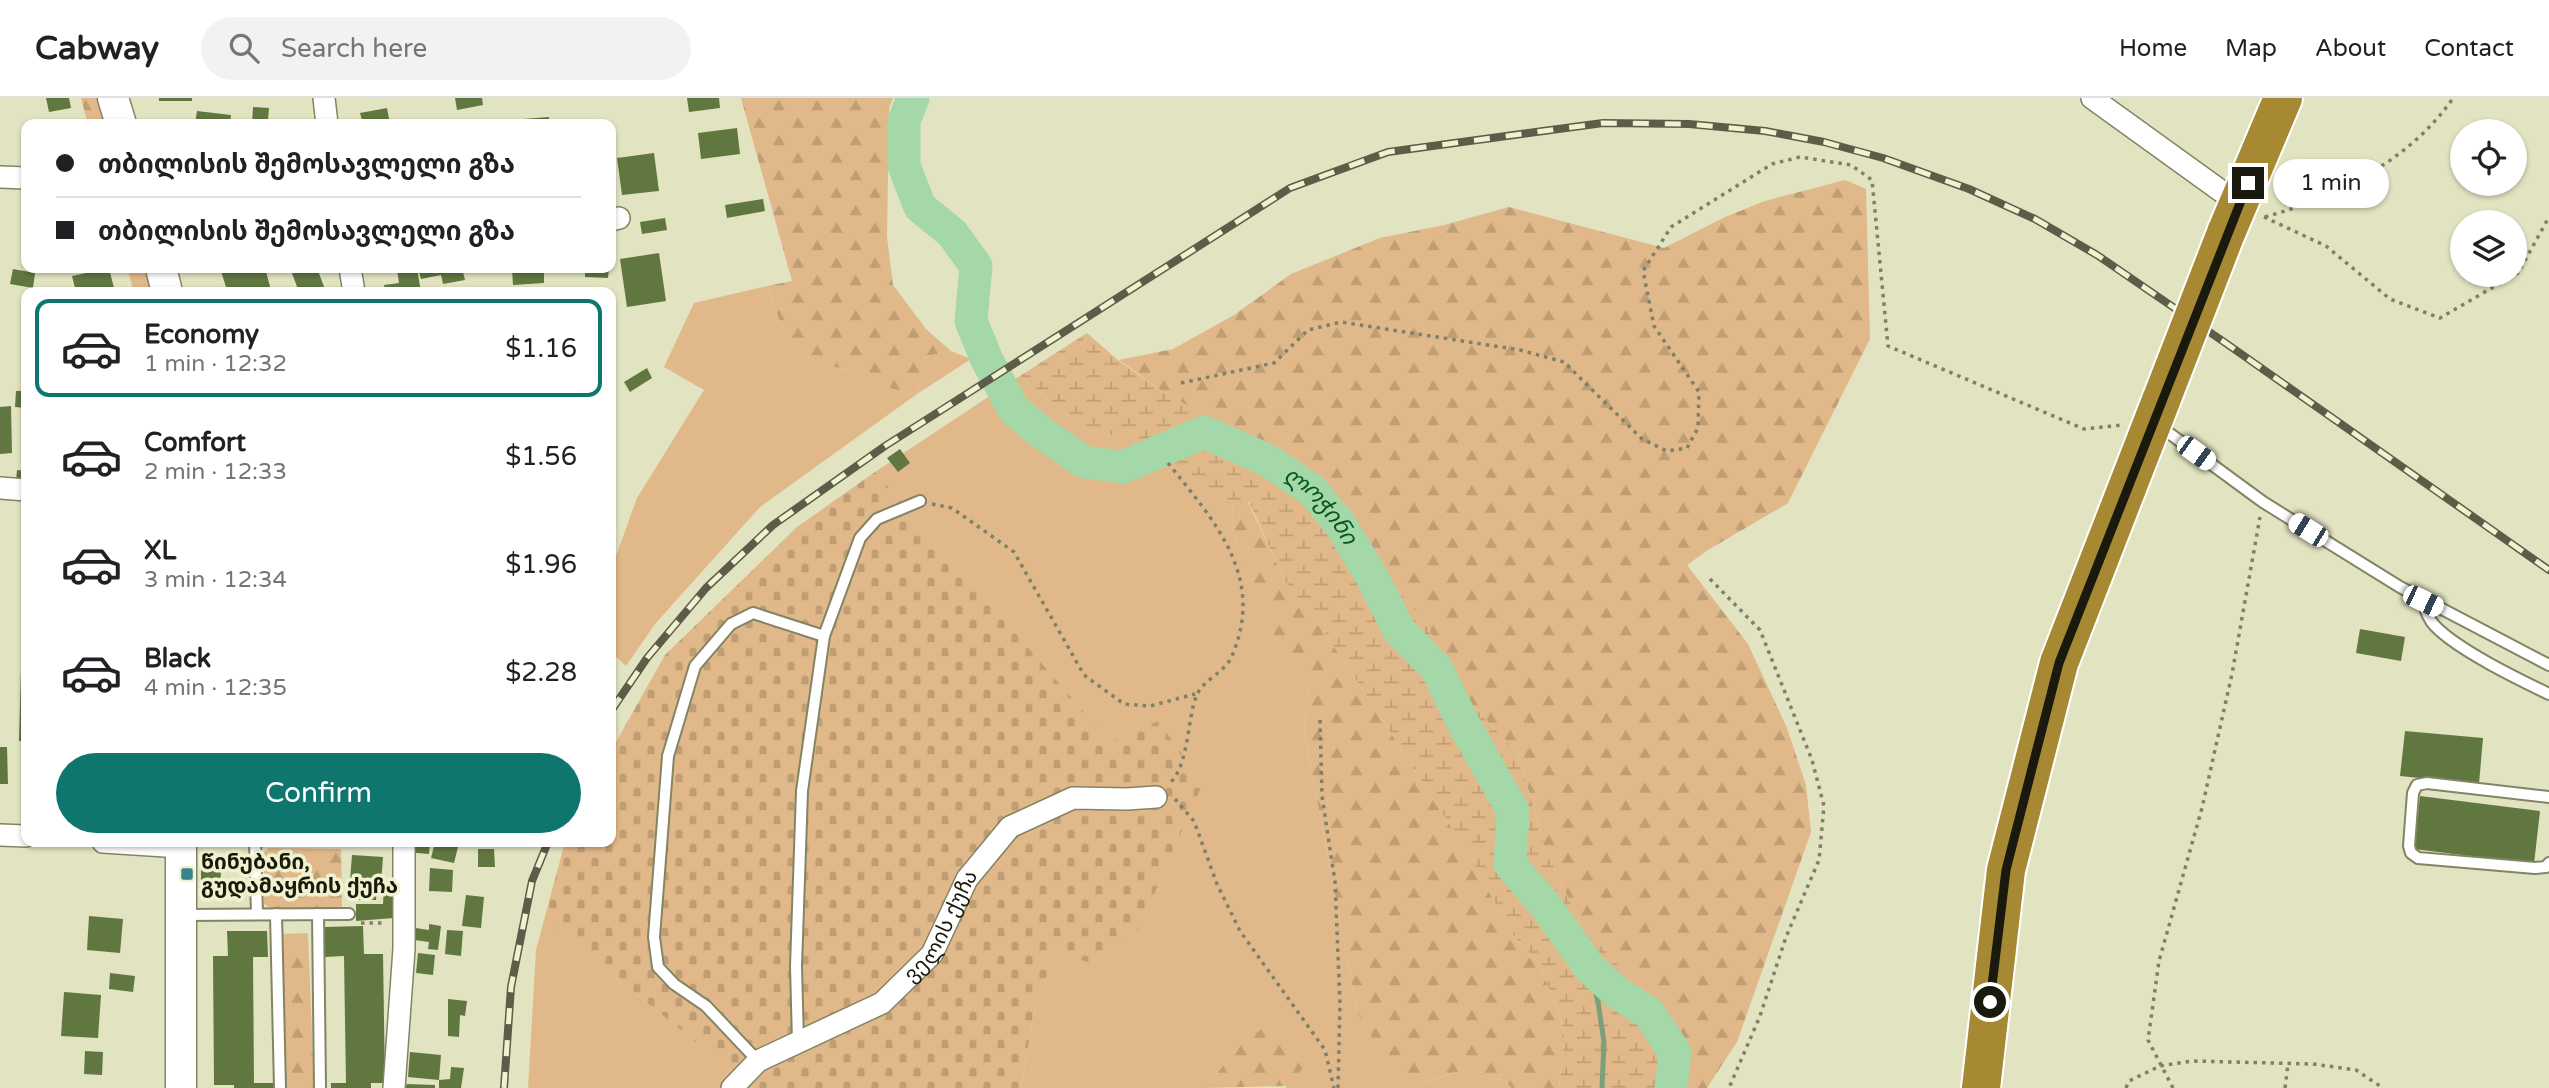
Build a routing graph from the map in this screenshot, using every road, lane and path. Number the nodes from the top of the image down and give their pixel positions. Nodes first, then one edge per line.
1 (113, 98) edge
2 (324, 98) edge
3 (2092, 98) edge
4 (2283, 98) edge
5 (2454, 98) edge
6 (119, 119) edge
7 (326, 119) edge
8 (0, 177) edge
9 (21, 178) edge
10 (2549, 217) edge
11 (2239, 220) junction
12 (2527, 257) edge
13 (2493, 287) edge
14 (1181, 383) dead end
15 (2158, 410) junction
16 (1168, 463) dead end
17 (0, 488) edge
18 (21, 490) edge
19 (920, 501) joint
20 (2263, 502) junction
21 (1710, 579) dead end
22 (2423, 601) junction
23 (824, 636) junction
24 (2549, 665) edge
25 (1196, 694) junction
26 (2549, 694) edge
27 (1320, 720) dead end
28 (1156, 797) junction
29 (2549, 797) edge
30 (0, 835) edge
31 (21, 836) edge
32 (181, 847) edge
33 (255, 847) edge
34 (404, 847) edge
35 (2549, 863) edge
36 (257, 914) junction
37 (276, 914) junction
38 (318, 914) junction
39 (349, 914) joint
40 (181, 915) junction
41 (403, 923) junction
42 (797, 1042) junction
43 (758, 1061) junction
44 (2288, 1064) junction
45 (2161, 1066) junction
46 (181, 1088) edge
47 (280, 1088) edge
48 (320, 1088) edge
49 (394, 1088) edge
50 (732, 1088) edge
51 (1336, 1088) edge
52 (1729, 1088) edge
53 (1981, 1088) edge
54 (2126, 1088) edge
55 (2173, 1088) edge
56 (2285, 1088) edge
57 (2383, 1088) edge

1 - 6 street
2 - 7 street
3 - 11 street
4 - 11 highway
5 - 11 path
8 - 9 street
10 - 12 path
11 - 13 path
11 - 15 highway, bridge
14 - 15 path
15 - 20 lane
15 - 53 highway
16 - 25 path
17 - 18 street
19 - 23 lane
19 - 25 path
20 - 22 lane
20 - 45 path
21 - 52 path
22 - 24 lane
22 - 26 lane
23 - 42 lane
23 - 43 lane
25 - 28 path
27 - 51 path
28 - 42 street, ველის ქუჩა
28 - 51 path
29 - 35 lane
30 - 31 street
32 - 40 street
33 - 36 lane
34 - 41 street
36 - 37 lane
36 - 40 lane
37 - 38 lane
37 - 47 lane
38 - 39 lane
38 - 48 lane
39 - 41 path
40 - 46 street
41 - 49 street
42 - 43 street, ველის ქუჩა
43 - 50 street, ველის ქუჩა
44 - 45 path
44 - 56 path
44 - 57 path
45 - 54 path
45 - 55 path

